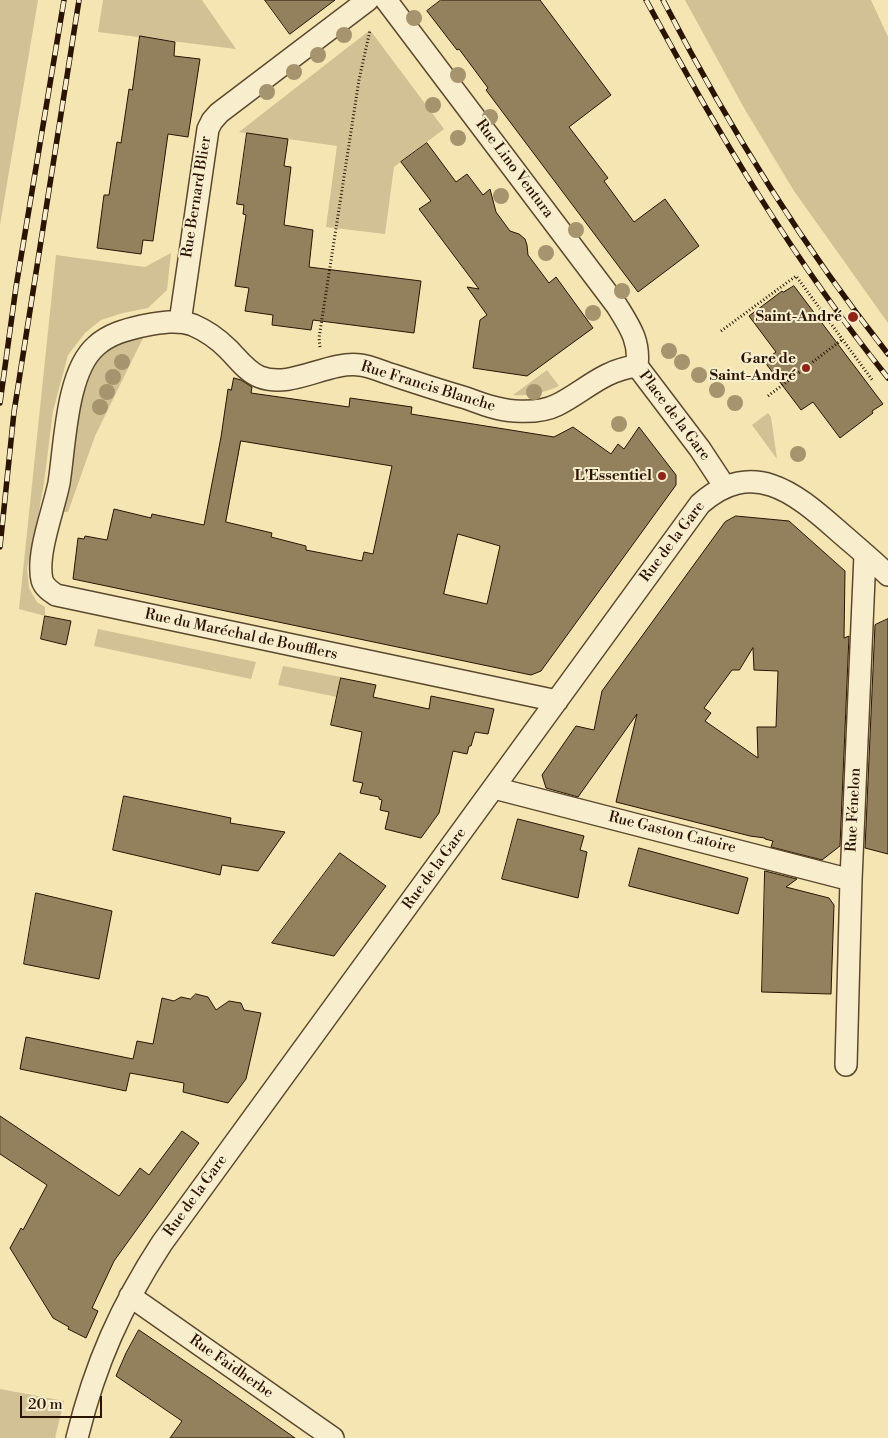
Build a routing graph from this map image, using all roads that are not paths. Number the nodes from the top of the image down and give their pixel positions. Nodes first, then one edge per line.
1 (368, 0) edge
2 (386, 0) edge
3 (180, 322) junction
4 (636, 342) joint
5 (637, 366) junction
6 (61, 471) joint
7 (725, 487) junction
8 (865, 555) junction
9 (888, 575) edge
10 (557, 701) junction
11 (494, 788) junction
12 (851, 880) junction
13 (846, 1065) dead end
14 (130, 1296) junction
15 (77, 1438) edge
16 (333, 1438) edge

1 - 3 street, Rue Bernard Blier
2 - 4 street, Rue Lino Ventura
3 - 5 street, Rue Francis Blanche
3 - 6 street, Rue Francis Blanche
4 - 5 street, Place de la Gare
5 - 7 street, Place de la Gare
6 - 10 street, Rue du Maréchal de Boufflers
7 - 8 street, Rue de la Gare
7 - 10 street, Rue de la Gare
8 - 9 street, Rue de la Gare
8 - 12 street, Rue Fénelon
10 - 11 street, Rue de la Gare
11 - 12 street, Rue Gaston Catoire
11 - 14 street, Rue de la Gare
12 - 13 street, Rue Fénelon
14 - 15 street, Rue de la Gare
14 - 16 street, Rue Faidherbe

